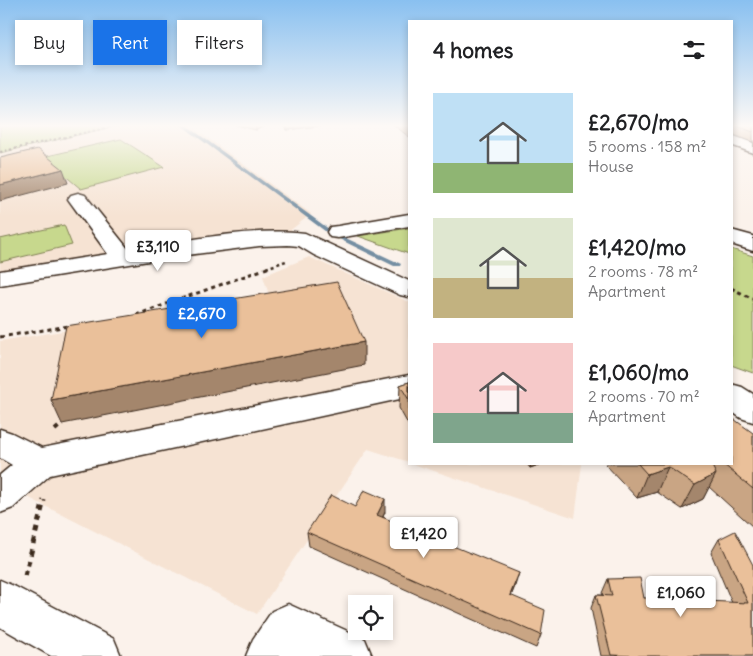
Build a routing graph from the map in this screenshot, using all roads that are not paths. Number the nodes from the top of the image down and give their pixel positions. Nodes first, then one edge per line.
1 (78, 199) dead end
2 (408, 220) edge
3 (338, 232) dead end
4 (733, 237) edge
5 (753, 244) edge
6 (123, 258) junction
7 (0, 278) edge
8 (408, 290) edge
9 (408, 386) edge
10 (733, 396) edge
11 (753, 410) edge
12 (0, 442) edge
13 (47, 461) junction
14 (0, 497) edge
15 (8, 607) edge
16 (97, 656) edge
17 (270, 656) edge
18 (348, 656) edge

1 - 6 street
2 - 3 street
4 - 5 street
6 - 7 street
6 - 8 street
9 - 13 street
10 - 11 street
12 - 13 street
13 - 14 street
15 - 16 street
17 - 18 street

